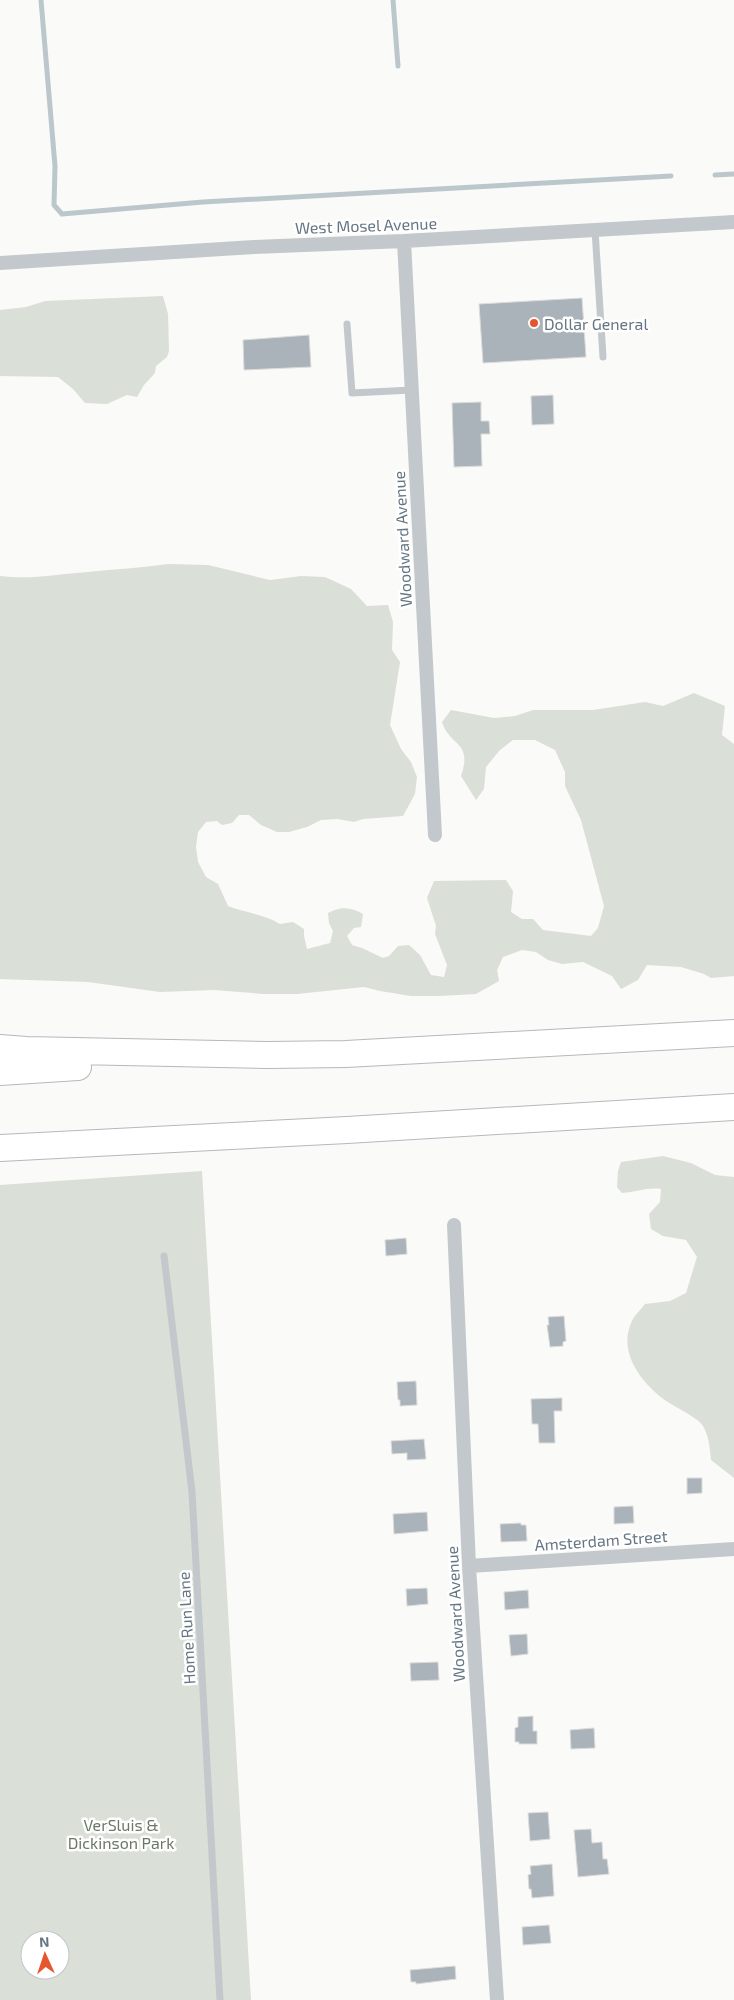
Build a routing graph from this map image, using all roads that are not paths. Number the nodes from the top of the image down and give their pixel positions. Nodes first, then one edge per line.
1 (734, 222) edge
2 (595, 230) junction
3 (404, 242) junction
4 (0, 263) edge
5 (347, 324) dead end
6 (603, 357) dead end
7 (412, 390) junction
8 (435, 835) dead end
9 (734, 1033) edge
10 (0, 1048) edge
11 (268, 1055) junction
12 (0, 1072) edge
13 (734, 1107) edge
14 (0, 1148) edge
15 (454, 1225) dead end
16 (164, 1256) dead end
17 (734, 1549) edge
18 (469, 1566) junction
19 (220, 2000) edge
20 (497, 2000) edge

1 - 2 street, West Mosel Avenue
2 - 3 street, West Mosel Avenue
2 - 6 lane
3 - 4 street, West Mosel Avenue
3 - 7 street, Woodward Avenue
5 - 7 lane
7 - 8 street, Woodward Avenue
9 - 11 highway
10 - 11 highway
11 - 12 highway
13 - 14 highway
15 - 18 street, Woodward Avenue
16 - 19 lane, Home Run Lane
17 - 18 street, Amsterdam Street
18 - 20 street, Woodward Avenue

